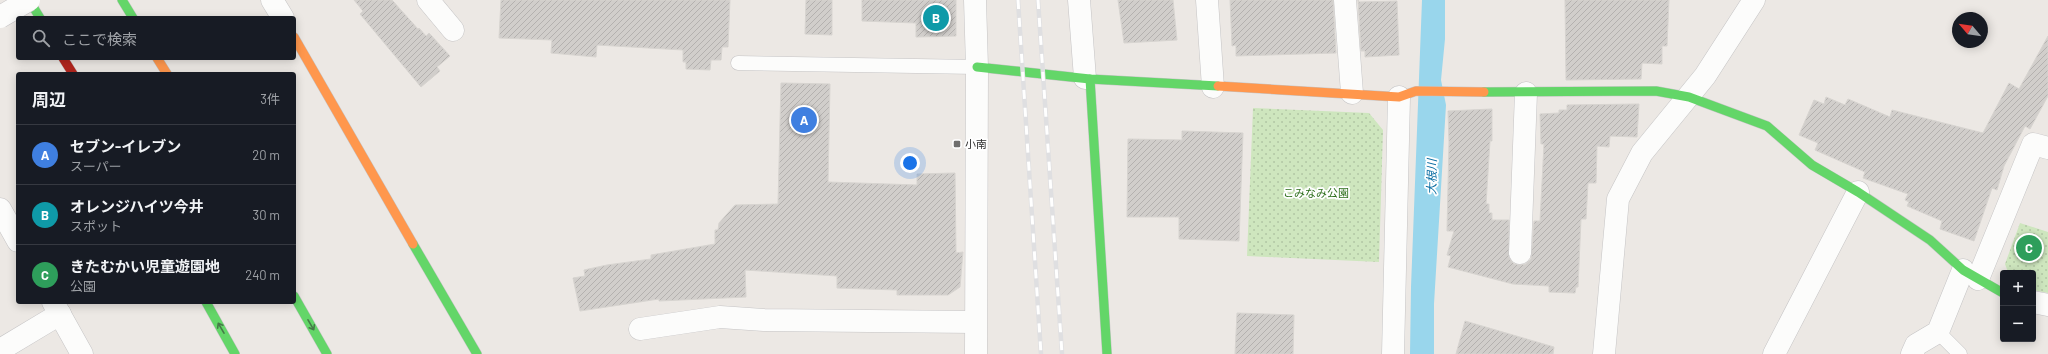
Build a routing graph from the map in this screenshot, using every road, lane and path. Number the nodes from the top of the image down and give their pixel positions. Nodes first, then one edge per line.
1 (29, 0) edge
2 (122, 0) edge
3 (272, 0) edge
4 (976, 0) edge
5 (1079, 0) edge
6 (1207, 0) edge
7 (1345, 0) edge
8 (1754, 0) edge
9 (431, 1) edge
10 (39, 16) edge
11 (132, 16) edge
12 (282, 16) edge
13 (0, 17) edge
14 (453, 30) dead end
15 (296, 40) edge
16 (65, 60) edge
17 (158, 60) edge
18 (738, 63) dead end
19 (977, 67) junction
20 (72, 72) edge
21 (166, 72) edge
22 (1087, 78) junction
23 (1213, 86) junction
24 (1352, 93) junction
25 (1526, 93) junction
26 (1407, 94) junction
27 (1689, 97) junction
28 (2048, 148) edge
29 (1858, 192) junction
30 (0, 209) edge
31 (16, 237) edge
32 (1520, 253) dead end
33 (1970, 274) junction
34 (2000, 290) edge
35 (296, 300) edge
36 (2036, 303) edge
37 (207, 304) edge
38 (2048, 305) edge
39 (56, 308) edge
40 (975, 322) junction
41 (640, 329) dead end
42 (1938, 332) junction
43 (0, 350) edge
44 (82, 354) edge
45 (235, 354) edge
46 (327, 354) edge
47 (477, 354) edge
48 (976, 354) edge
49 (1107, 354) edge
50 (1393, 354) edge
51 (1604, 354) edge
52 (1774, 354) edge
53 (1912, 354) edge
54 (1960, 354) edge

1 - 10 main road
1 - 13 street, bridge
2 - 11 main road
3 - 12 street
4 - 19 street
5 - 22 street
6 - 23 street
7 - 24 street
8 - 27 street
9 - 14 street
15 - 47 main road
16 - 20 main road
17 - 21 main road
18 - 19 lane
19 - 22 main road
19 - 40 street
22 - 23 main road
22 - 49 main road
23 - 24 main road
24 - 26 main road
25 - 26 main road
25 - 27 main road
25 - 32 street
26 - 50 street
27 - 29 main road
27 - 51 street
28 - 33 street
29 - 33 main road
29 - 52 street
30 - 31 street
33 - 34 main road
33 - 42 street
35 -> 46 main road
36 - 38 street
45 -> 37 main road
39 - 43 street
39 - 44 street
40 - 41 street
40 - 48 street
42 - 53 street
42 - 54 lane

